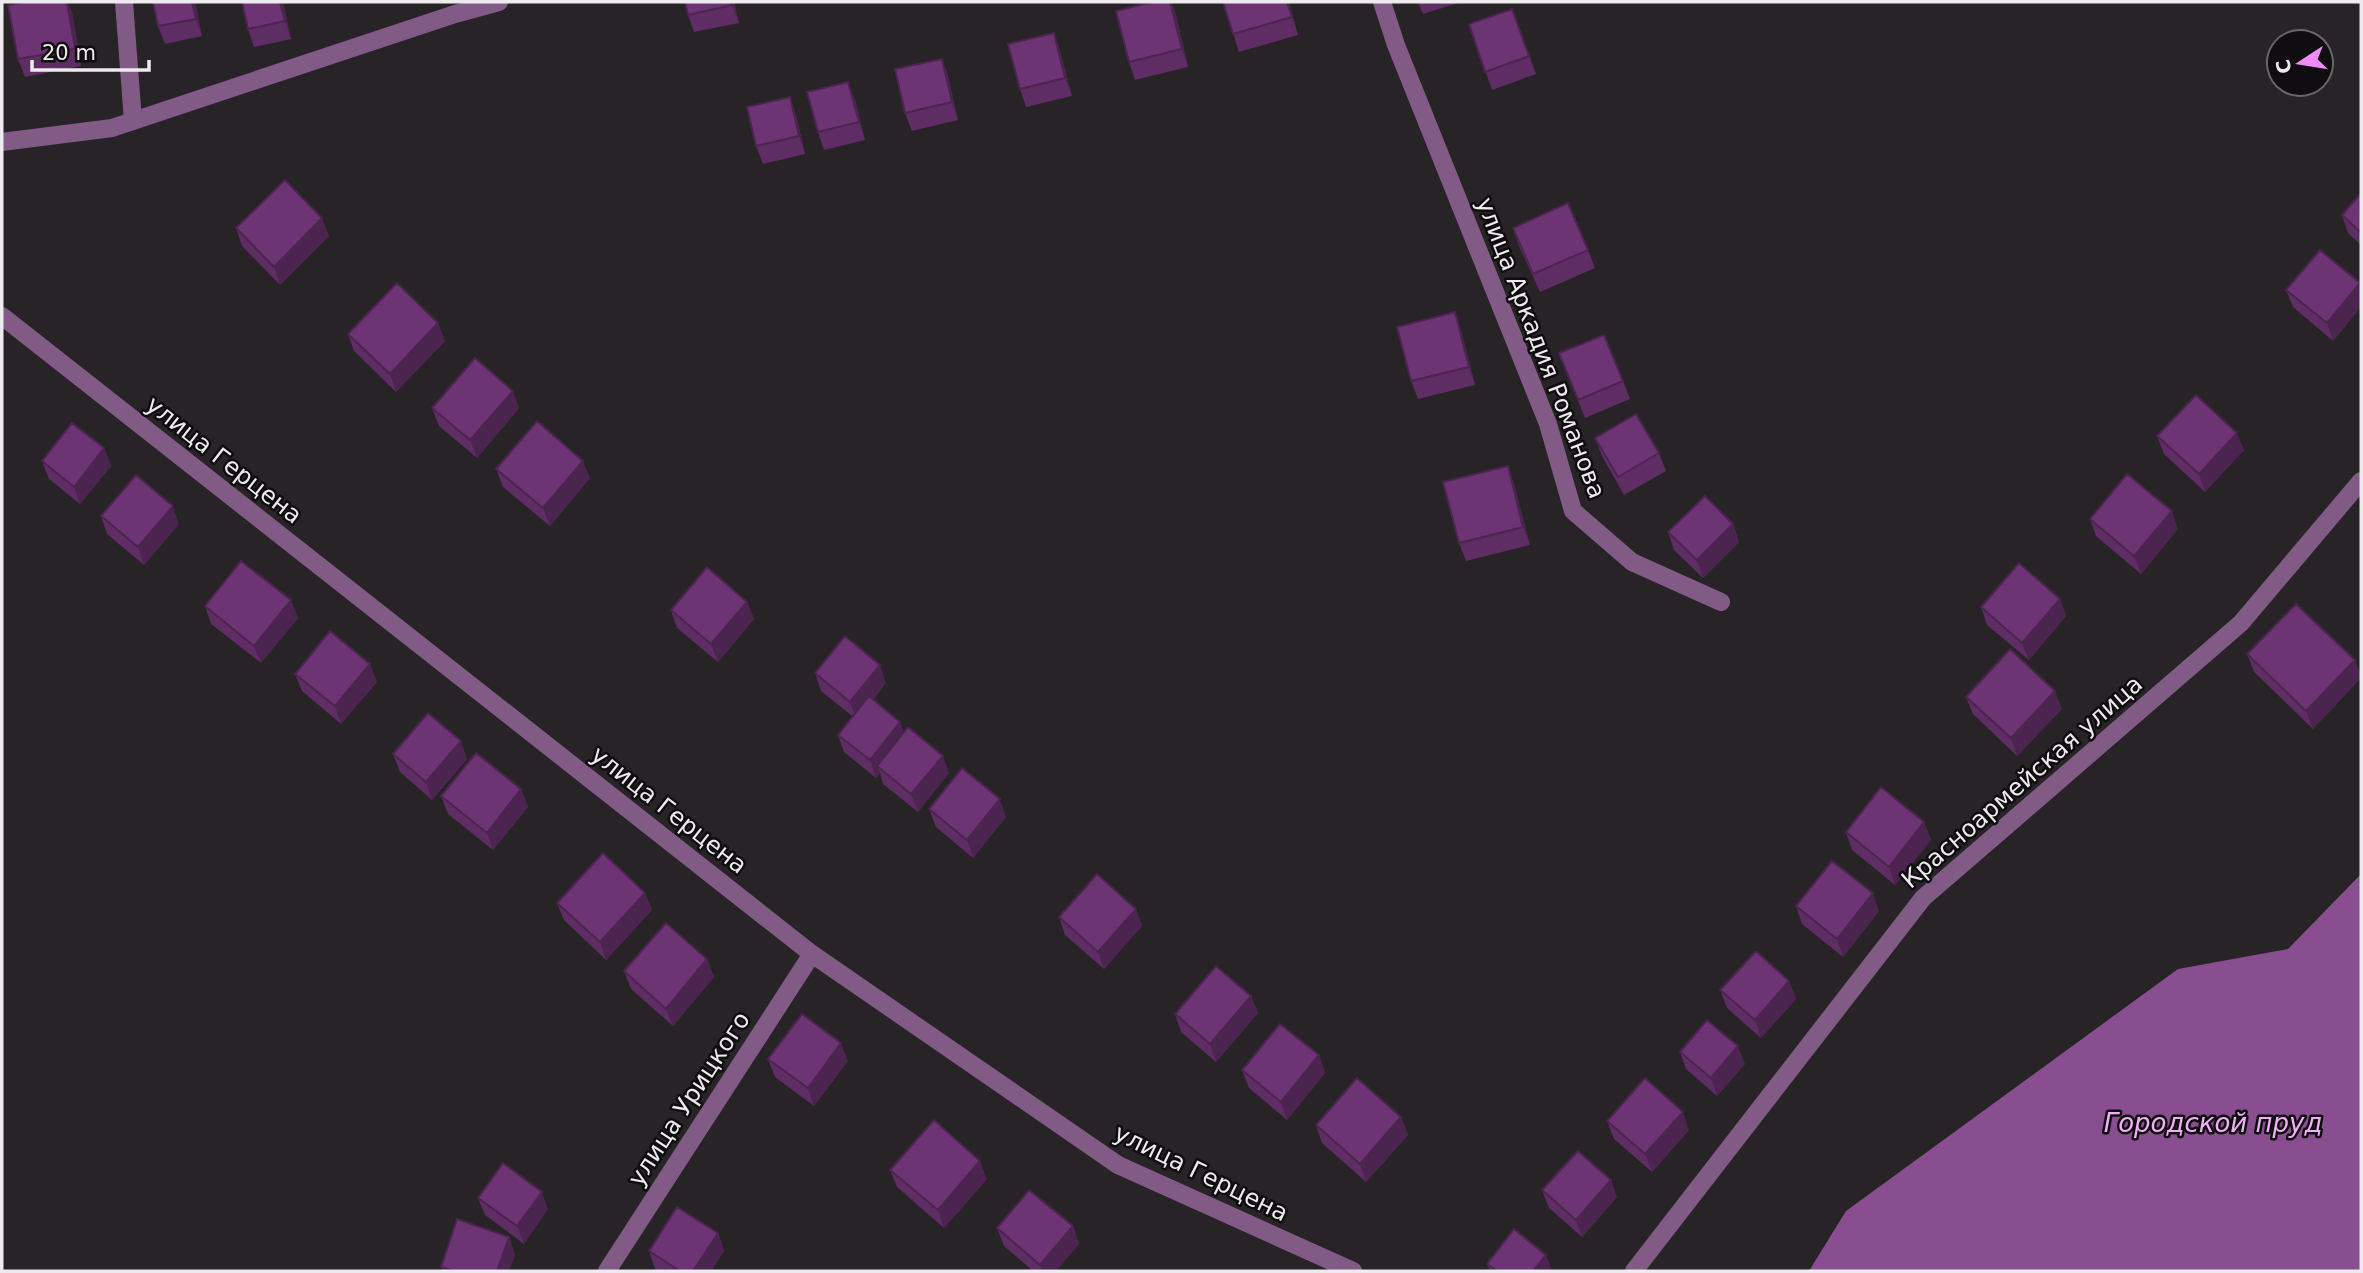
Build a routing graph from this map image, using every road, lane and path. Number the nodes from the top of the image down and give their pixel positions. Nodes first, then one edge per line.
1 (124, 2) edge
2 (499, 2) edge
3 (1382, 2) edge
4 (133, 121) junction
5 (2, 142) edge
6 (2, 316) edge
7 (2361, 481) edge
8 (1721, 603) dead end
9 (812, 954) junction
10 (607, 1271) edge
11 (1353, 1271) edge
12 (1634, 1271) edge

1 - 4 street
2 - 4 street
3 - 8 street, улица Аркадия Романова
4 - 5 street
6 - 9 street, улица Герцена
7 - 12 street, Красноармейская улица
9 - 10 street, улица Урицкого
9 - 11 street, улица Герцена

